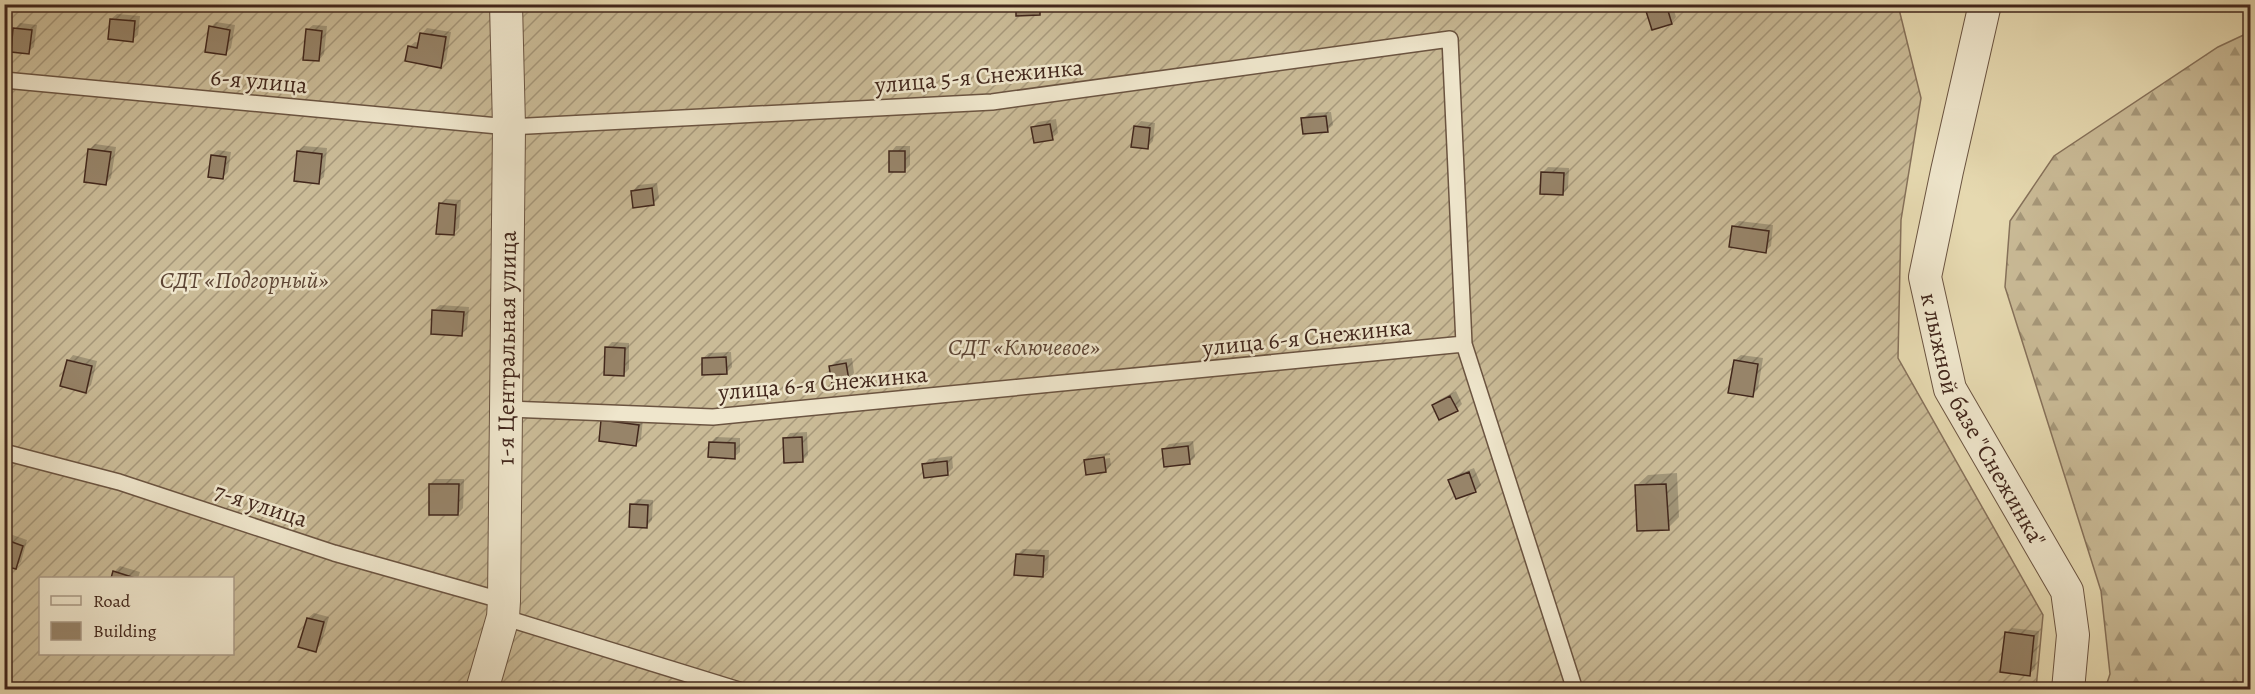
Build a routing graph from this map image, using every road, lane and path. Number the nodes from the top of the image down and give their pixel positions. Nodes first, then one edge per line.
1 (506, 4) edge
2 (1985, 4) edge
3 (4, 80) edge
4 (509, 127) junction
5 (1464, 344) junction
6 (507, 410) junction
7 (4, 452) edge
8 (503, 609) junction
9 (482, 690) edge
10 (739, 690) edge
11 (1575, 690) edge
12 (2068, 690) edge

1 - 4 street, 1-я Центральная улица
2 - 12 street, к лыжной базе "Снежинка"
3 - 4 lane, 6-я улица
4 - 5 lane, улица 5-я Снежинка
4 - 6 street, 1-я Центральная улица
5 - 6 lane, улица 6-я Снежинка
5 - 11 lane
6 - 8 street, 1-я Центральная улица
7 - 8 lane, 7-я улица
8 - 9 street, 1-я Центральная улица
8 - 10 lane, 7-я улица

